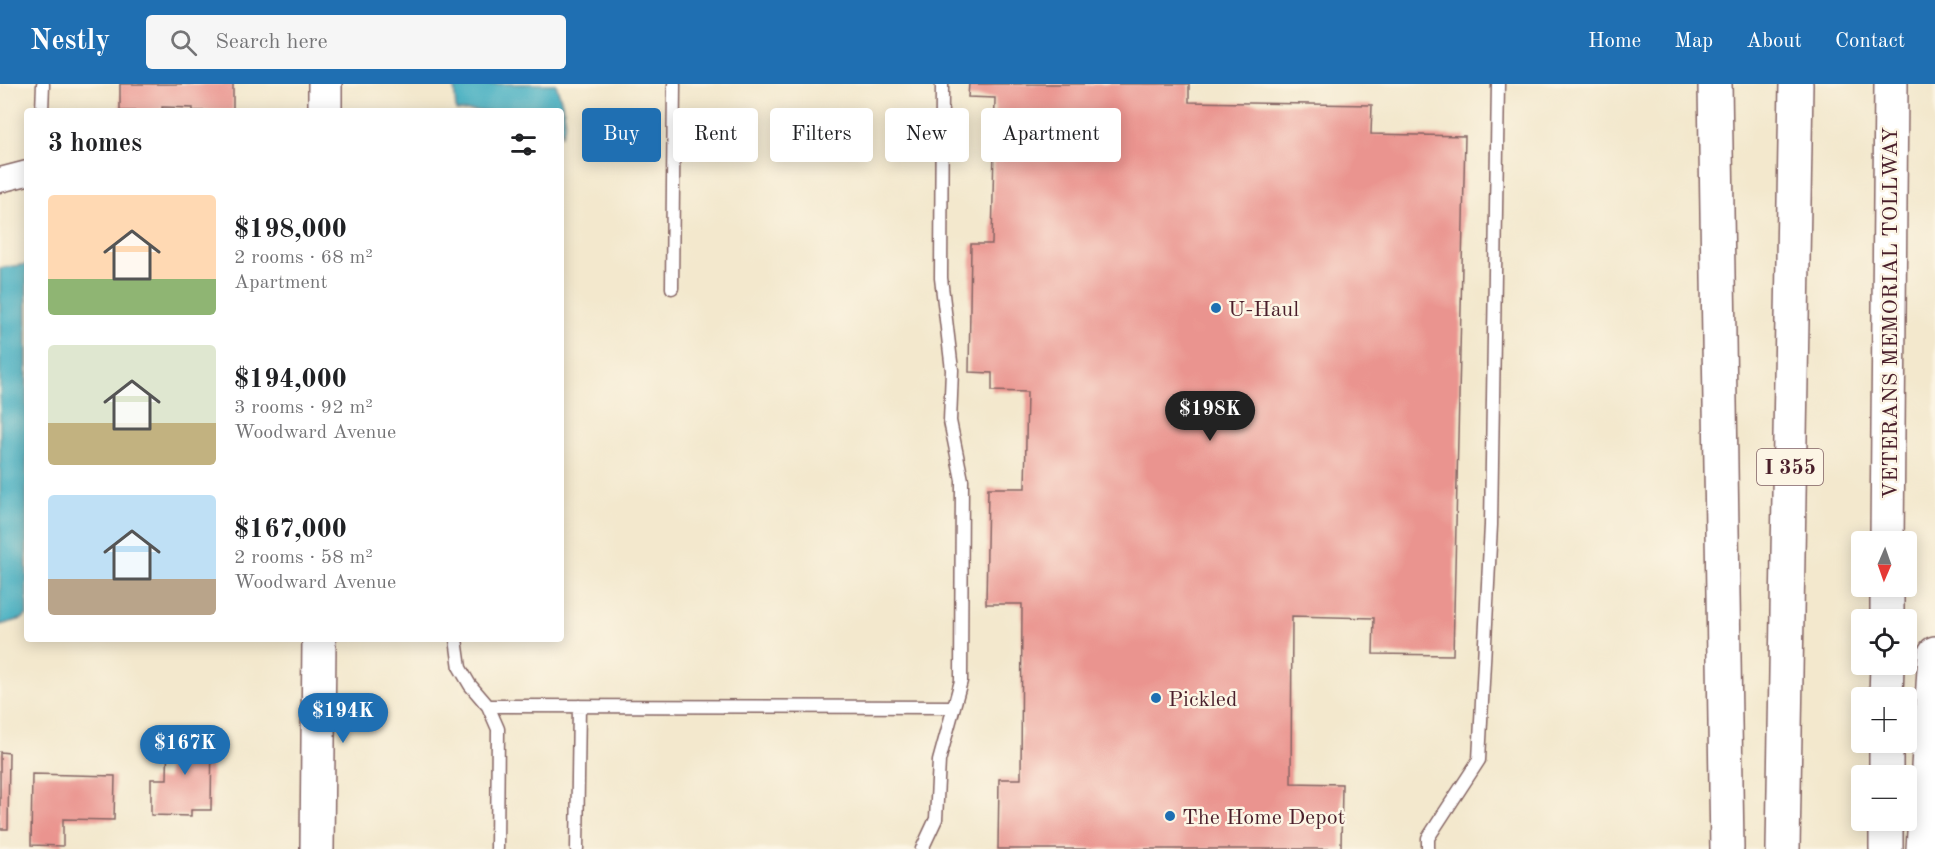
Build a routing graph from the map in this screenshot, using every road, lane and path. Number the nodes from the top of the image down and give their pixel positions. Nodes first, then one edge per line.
1 (43, 84) edge
2 (326, 84) edge
3 (674, 84) edge
4 (942, 84) edge
5 (1498, 84) edge
6 (1715, 84) edge
7 (1796, 84) edge
8 (1891, 84) edge
9 (42, 108) edge
10 (325, 108) edge
11 (24, 174) edge
12 (0, 180) edge
13 (672, 288) dead end
14 (1887, 531) edge
15 (319, 642) edge
16 (456, 642) edge
17 (1935, 653) edge
18 (488, 706) junction
19 (579, 706) junction
20 (954, 707) junction
21 (1886, 831) edge
22 (317, 849) edge
23 (497, 849) edge
24 (577, 849) edge
25 (922, 849) edge
26 (1428, 849) edge
27 (1727, 849) edge
28 (1783, 849) edge
29 (1886, 849) edge
30 (1923, 849) edge

1 - 9 lane
2 - 10 main road
3 - 13 lane
4 - 20 lane
5 - 26 lane
6 - 27 main road
7 - 28 main road, I 355
8 - 14 main road, VETERANS MEMORIAL TOLLWAY
11 - 12 street
15 - 22 main road
16 - 18 lane
17 - 30 main road
18 - 19 lane
18 - 23 lane
19 - 20 lane
19 - 24 lane
20 - 25 lane
21 - 29 main road

